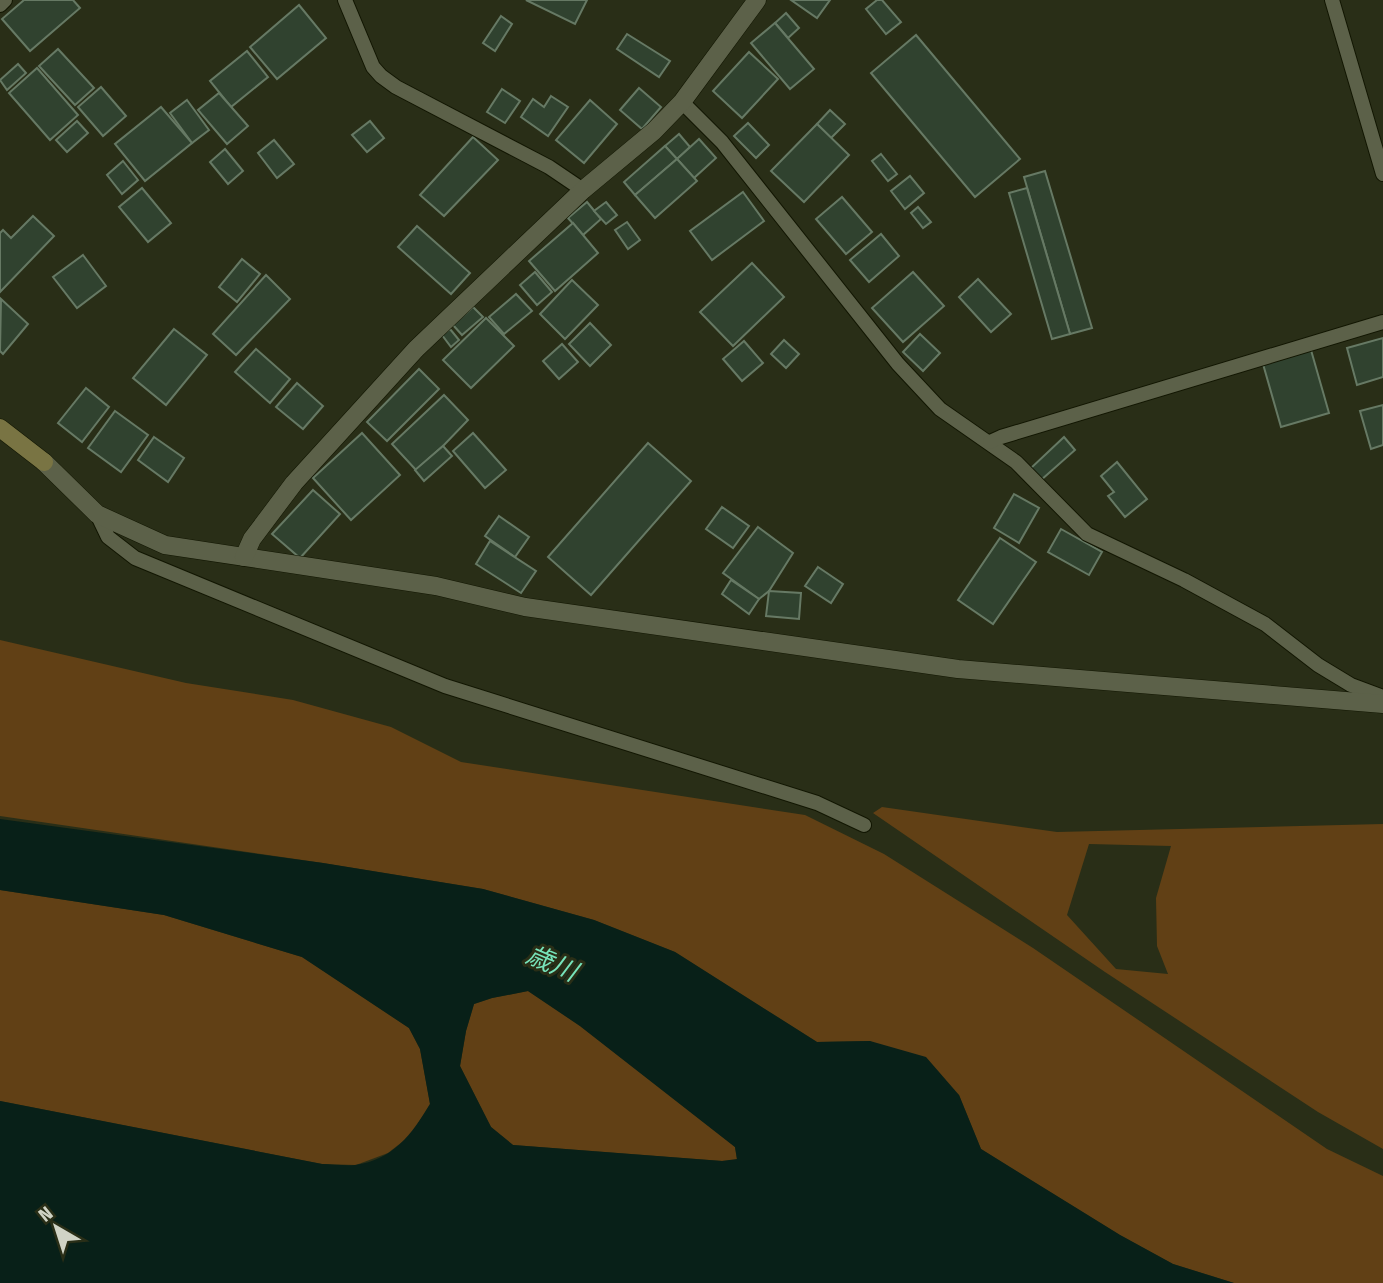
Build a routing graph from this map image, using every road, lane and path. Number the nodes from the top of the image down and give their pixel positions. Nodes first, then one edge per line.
1 (5, 0) edge
2 (345, 0) edge
3 (757, 0) edge
4 (1332, 0) edge
5 (0, 5) edge
6 (682, 102) junction
7 (1383, 174) edge
8 (583, 190) junction
9 (1383, 321) edge
10 (0, 428) edge
11 (990, 442) junction
12 (97, 514) junction
13 (244, 556) junction
14 (1383, 697) edge
15 (1383, 704) edge
16 (864, 825) dead end

1 - 5 lane
2 - 8 lane
3 - 6 street
4 - 7 lane
6 - 8 street
6 - 11 lane
8 - 13 street
9 - 11 lane
10 - 12 street
11 - 14 lane
12 - 13 street
12 - 16 lane
13 - 15 street

